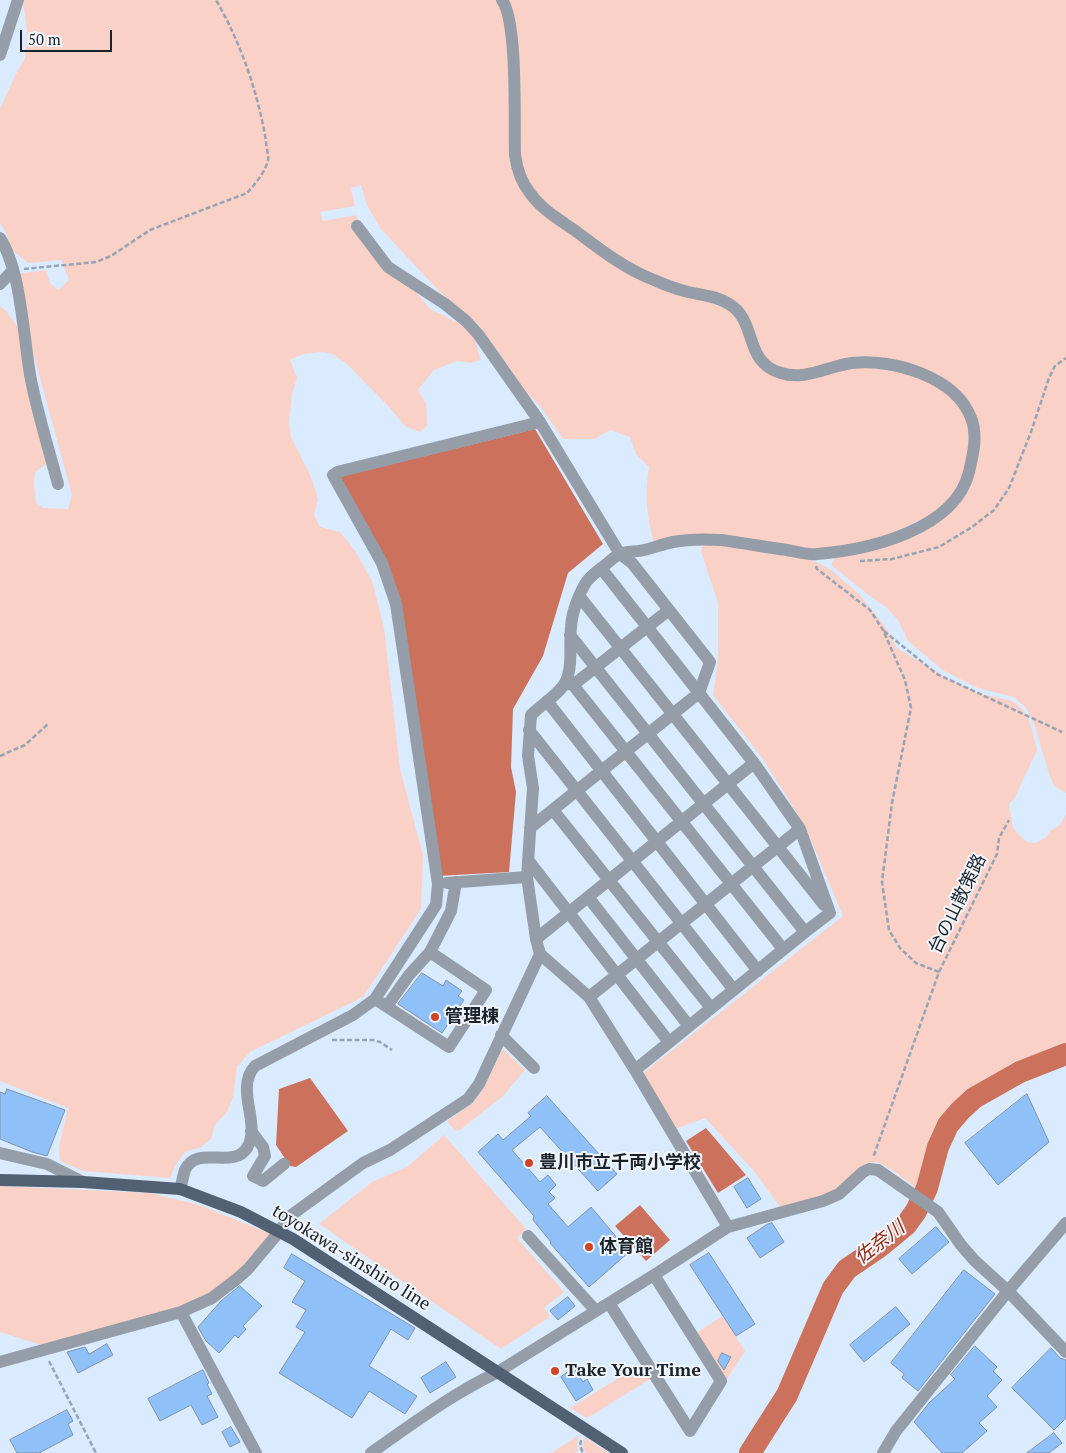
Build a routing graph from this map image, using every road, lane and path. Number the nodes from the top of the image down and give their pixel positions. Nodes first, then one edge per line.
1 (18, 0) edge
2 (216, 0) edge
3 (502, 0) edge
4 (0, 54) edge
5 (357, 226) dead end
6 (0, 238) edge
7 (13, 270) junction
8 (0, 284) edge
9 (540, 422) junction
10 (58, 484) dead end
11 (620, 554) junction
12 (815, 554) junction
13 (601, 568) junction
14 (580, 596) junction
15 (669, 610) junction
16 (647, 627) junction
17 (883, 630) junction
18 (570, 635) junction
19 (621, 647) junction
20 (596, 667) junction
21 (569, 684) junction
22 (699, 693) junction
23 (547, 701) junction
24 (674, 714) junction
25 (49, 723) dead end
26 (529, 730) junction
27 (1062, 732) dead end
28 (648, 734) junction
29 (626, 752) junction
30 (0, 756) edge
31 (754, 763) junction
32 (602, 771) junction
33 (728, 784) junction
34 (577, 791) junction
35 (704, 804) junction
36 (553, 810) junction
37 (1009, 820) dead end
38 (682, 821) junction
39 (530, 828) junction
40 (800, 829) junction
41 (657, 842) junction
42 (777, 847) junction
43 (528, 860) junction
44 (632, 861) junction
45 (753, 866) junction
46 (527, 877) junction
47 (609, 880) junction
48 (456, 882) junction
49 (438, 884) junction
50 (731, 884) junction
51 (588, 897) junction
52 (706, 904) junction
53 (569, 912) junction
54 (830, 913) junction
55 (681, 924) junction
56 (804, 932) junction
57 (536, 939) junction
58 (658, 942) junction
59 (784, 949) junction
60 (430, 952) junction
61 (540, 954) junction
62 (636, 959) junction
63 (758, 971) junction
64 (939, 972) junction
65 (617, 975) junction
66 (734, 990) junction
67 (589, 997) junction
68 (375, 998) junction
69 (387, 1006) junction
70 (711, 1008) junction
71 (689, 1026) junction
72 (501, 1035) junction
73 (329, 1040) dead end
74 (669, 1042) junction
75 (392, 1050) dead end
76 (534, 1068) dead end
77 (635, 1070) junction
78 (251, 1131) junction
79 (0, 1153) edge
80 (284, 1164) dead end
81 (869, 1168) junction
82 (0, 1180) edge
83 (83, 1182) junction
84 (180, 1189) junction
85 (1066, 1223) edge
86 (728, 1228) junction
87 (279, 1232) junction
88 (528, 1236) dead end
89 (654, 1276) junction
90 (1008, 1291) junction
91 (610, 1303) junction
92 (596, 1311) junction
93 (181, 1312) junction
94 (43, 1350) junction
95 (1066, 1352) edge
96 (0, 1362) edge
97 (496, 1373) junction
98 (582, 1436) dead end
99 (96, 1453) edge
100 (256, 1453) edge
101 (371, 1453) edge
102 (583, 1453) edge
103 (622, 1453) edge
104 (883, 1453) edge

1 - 4 street
2 - 7 path
3 - 12 street
5 - 9 street
6 - 7 street
7 - 8 street
7 - 10 street
9 - 11 street
9 - 49 street
11 - 12 street
11 - 13 street
11 - 15 street
12 - 17 path
13 - 14 street
13 - 16 street
14 - 18 street
14 - 19 street
15 - 16 street
15 - 22 street
16 - 19 street
16 - 22 street
17 - 27 path
17 - 64 path
18 - 20 street
18 - 21 street
19 - 20 street
19 - 24 street
20 - 21 street
20 - 28 street
21 - 23 street
21 - 29 street
22 - 24 street
22 - 31 street
23 - 26 street
23 - 32 street
24 - 28 street
24 - 33 street
25 - 30 path
26 - 34 street
26 - 39 street
28 - 29 street
28 - 35 street
29 - 32 street
29 - 38 street
31 - 33 street
31 - 40 street
32 - 34 street
32 - 41 street
33 - 35 street
33 - 42 street
34 - 36 street
34 - 44 street
35 - 38 street
35 - 45 street
36 - 39 street
36 - 47 street
37 - 64 path, 台の山散策路
38 - 41 street
38 - 50 street
39 - 43 street
40 - 42 street
40 - 54 street
41 - 44 street
41 - 52 street
42 - 45 street
42 - 54 street
43 - 46 street
43 - 53 street
44 - 47 street
44 - 55 street
45 - 50 street
45 - 56 street
46 - 48 street
46 - 57 street
47 - 51 street
47 - 58 street
48 - 49 street
48 - 60 street
49 - 68 street
50 - 52 street
50 - 59 street
51 - 53 street
51 - 62 street
52 - 55 street
52 - 63 street
53 - 57 street
53 - 65 street
54 - 56 street
55 - 58 street
55 - 66 street
56 - 59 street
57 - 61 street
58 - 62 street
58 - 70 street
59 - 63 street
60 - 69 street
60 - 69 street
61 - 67 street
61 - 72 street
62 - 65 street
62 - 71 street
63 - 66 street
64 - 81 path, 台の山散策路
65 - 67 street
65 - 74 street
66 - 70 street
67 - 77 street
68 - 69 street
68 - 78 street
70 - 71 street
71 - 74 street
72 - 76 street
72 - 87 street
73 - 75 path
74 - 77 street
77 - 86 street
78 - 80 street
78 - 84 street
79 - 83 street
81 - 86 street
81 - 90 street
82 - 83 main road, toyokawa-sinshiro line
83 - 84 main road, toyokawa-sinshiro line
84 - 87 main road, toyokawa-sinshiro line
85 - 90 street
86 - 89 street
87 - 93 street
87 - 97 main road, toyokawa-sinshiro line
88 - 92 street
89 - 91 street
89 - 91 street
90 - 95 street
90 - 104 street
91 - 92 street
92 - 97 street
93 - 94 street
93 - 100 street
94 - 96 street
94 - 99 path
97 - 101 street
97 - 103 main road, toyokawa-sinshiro line
98 - 102 path

